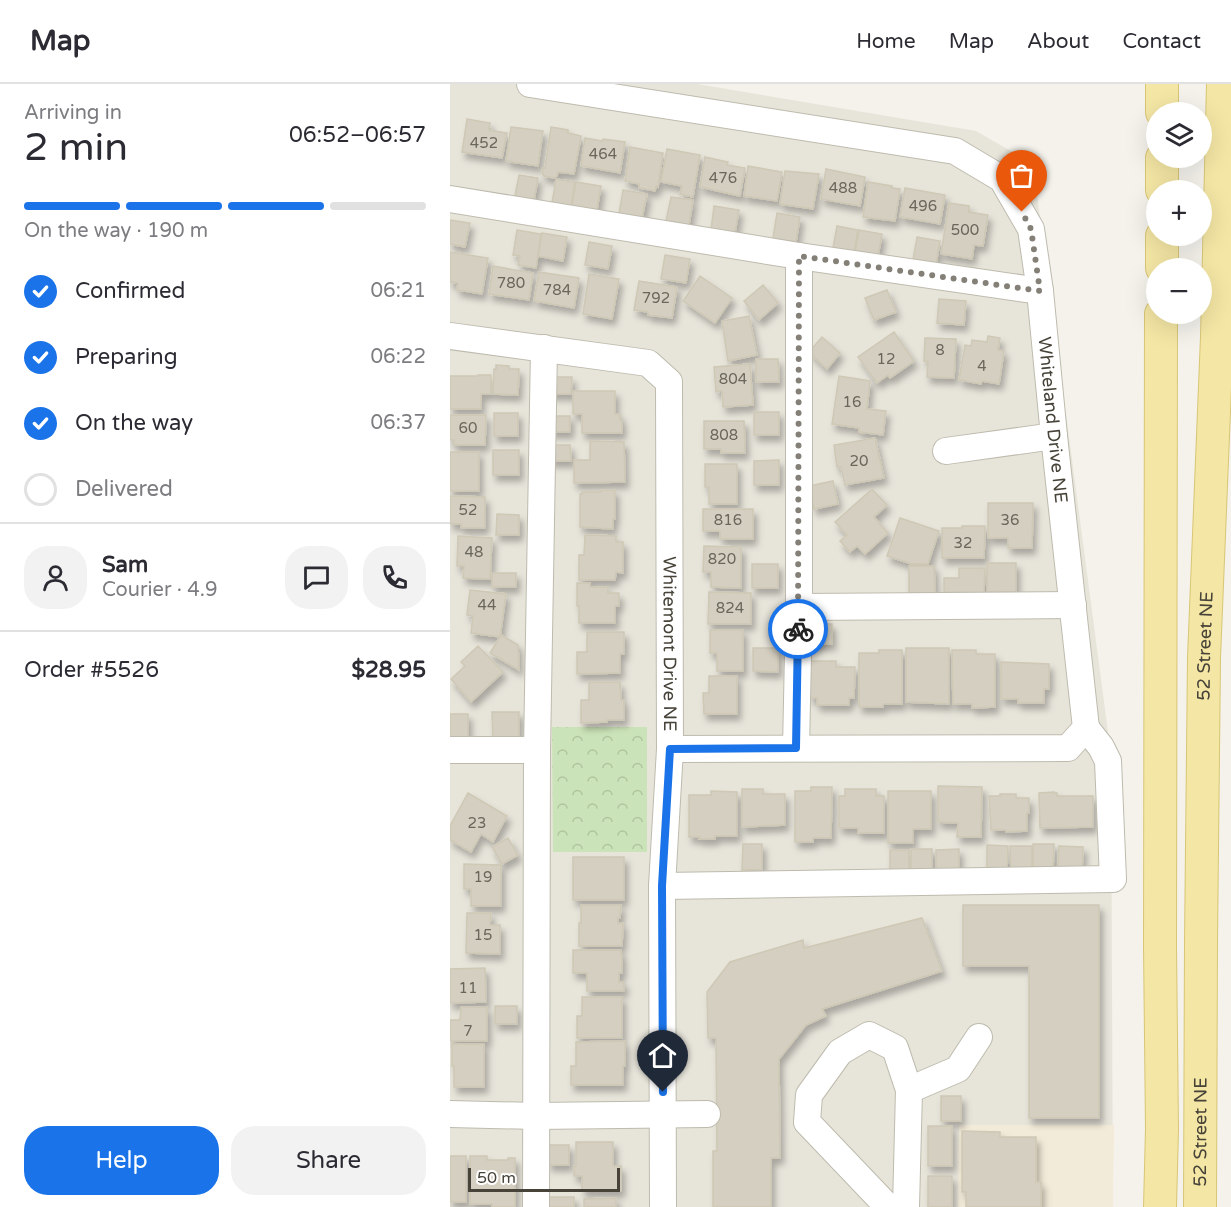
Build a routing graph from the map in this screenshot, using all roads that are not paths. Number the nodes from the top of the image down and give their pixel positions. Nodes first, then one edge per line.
1 (530, 84) edge
2 (1223, 84) edge
3 (450, 199) edge
4 (799, 256) junction
5 (1040, 291) junction
6 (1161, 324) edge
7 (450, 336) edge
8 (544, 348) junction
9 (1054, 436) junction
10 (946, 451) dead end
11 (1073, 605) junction
12 (799, 607) junction
13 (1086, 728) junction
14 (796, 748) junction
15 (670, 749) junction
16 (450, 750) edge
17 (537, 750) junction
18 (662, 886) junction
19 (979, 1037) dead end
20 (909, 1090) junction
21 (450, 1114) edge
22 (707, 1114) dead end
23 (663, 1115) junction
24 (535, 1116) junction
25 (536, 1207) edge
26 (663, 1207) edge
27 (888, 1207) edge
28 (906, 1207) edge
29 (1160, 1207) edge
30 (1200, 1207) edge

1 - 5 street, Whiteland Drive NE
2 - 30 main road, 52 Street NE
3 - 4 street
4 - 5 street
4 - 12 street
5 - 9 street, Whiteland Drive NE
6 - 29 main road
7 - 8 street, Whitemont Drive NE
8 - 15 street, Whitemont Drive NE
8 - 17 street
9 - 10 street
9 - 11 street, Whiteland Drive NE
11 - 12 street
11 - 13 street, Whiteland Drive NE
12 - 14 street
13 - 14 street
13 - 18 street
14 - 15 street
15 - 18 street, Whitemont Drive NE
16 - 17 street
17 - 24 street
18 - 23 street, Whitemont Drive NE
19 - 20 street
20 - 27 street
20 - 28 street
21 - 24 street
22 - 23 street
23 - 24 street
23 - 26 street, Whitemont Drive NE
24 - 25 street

